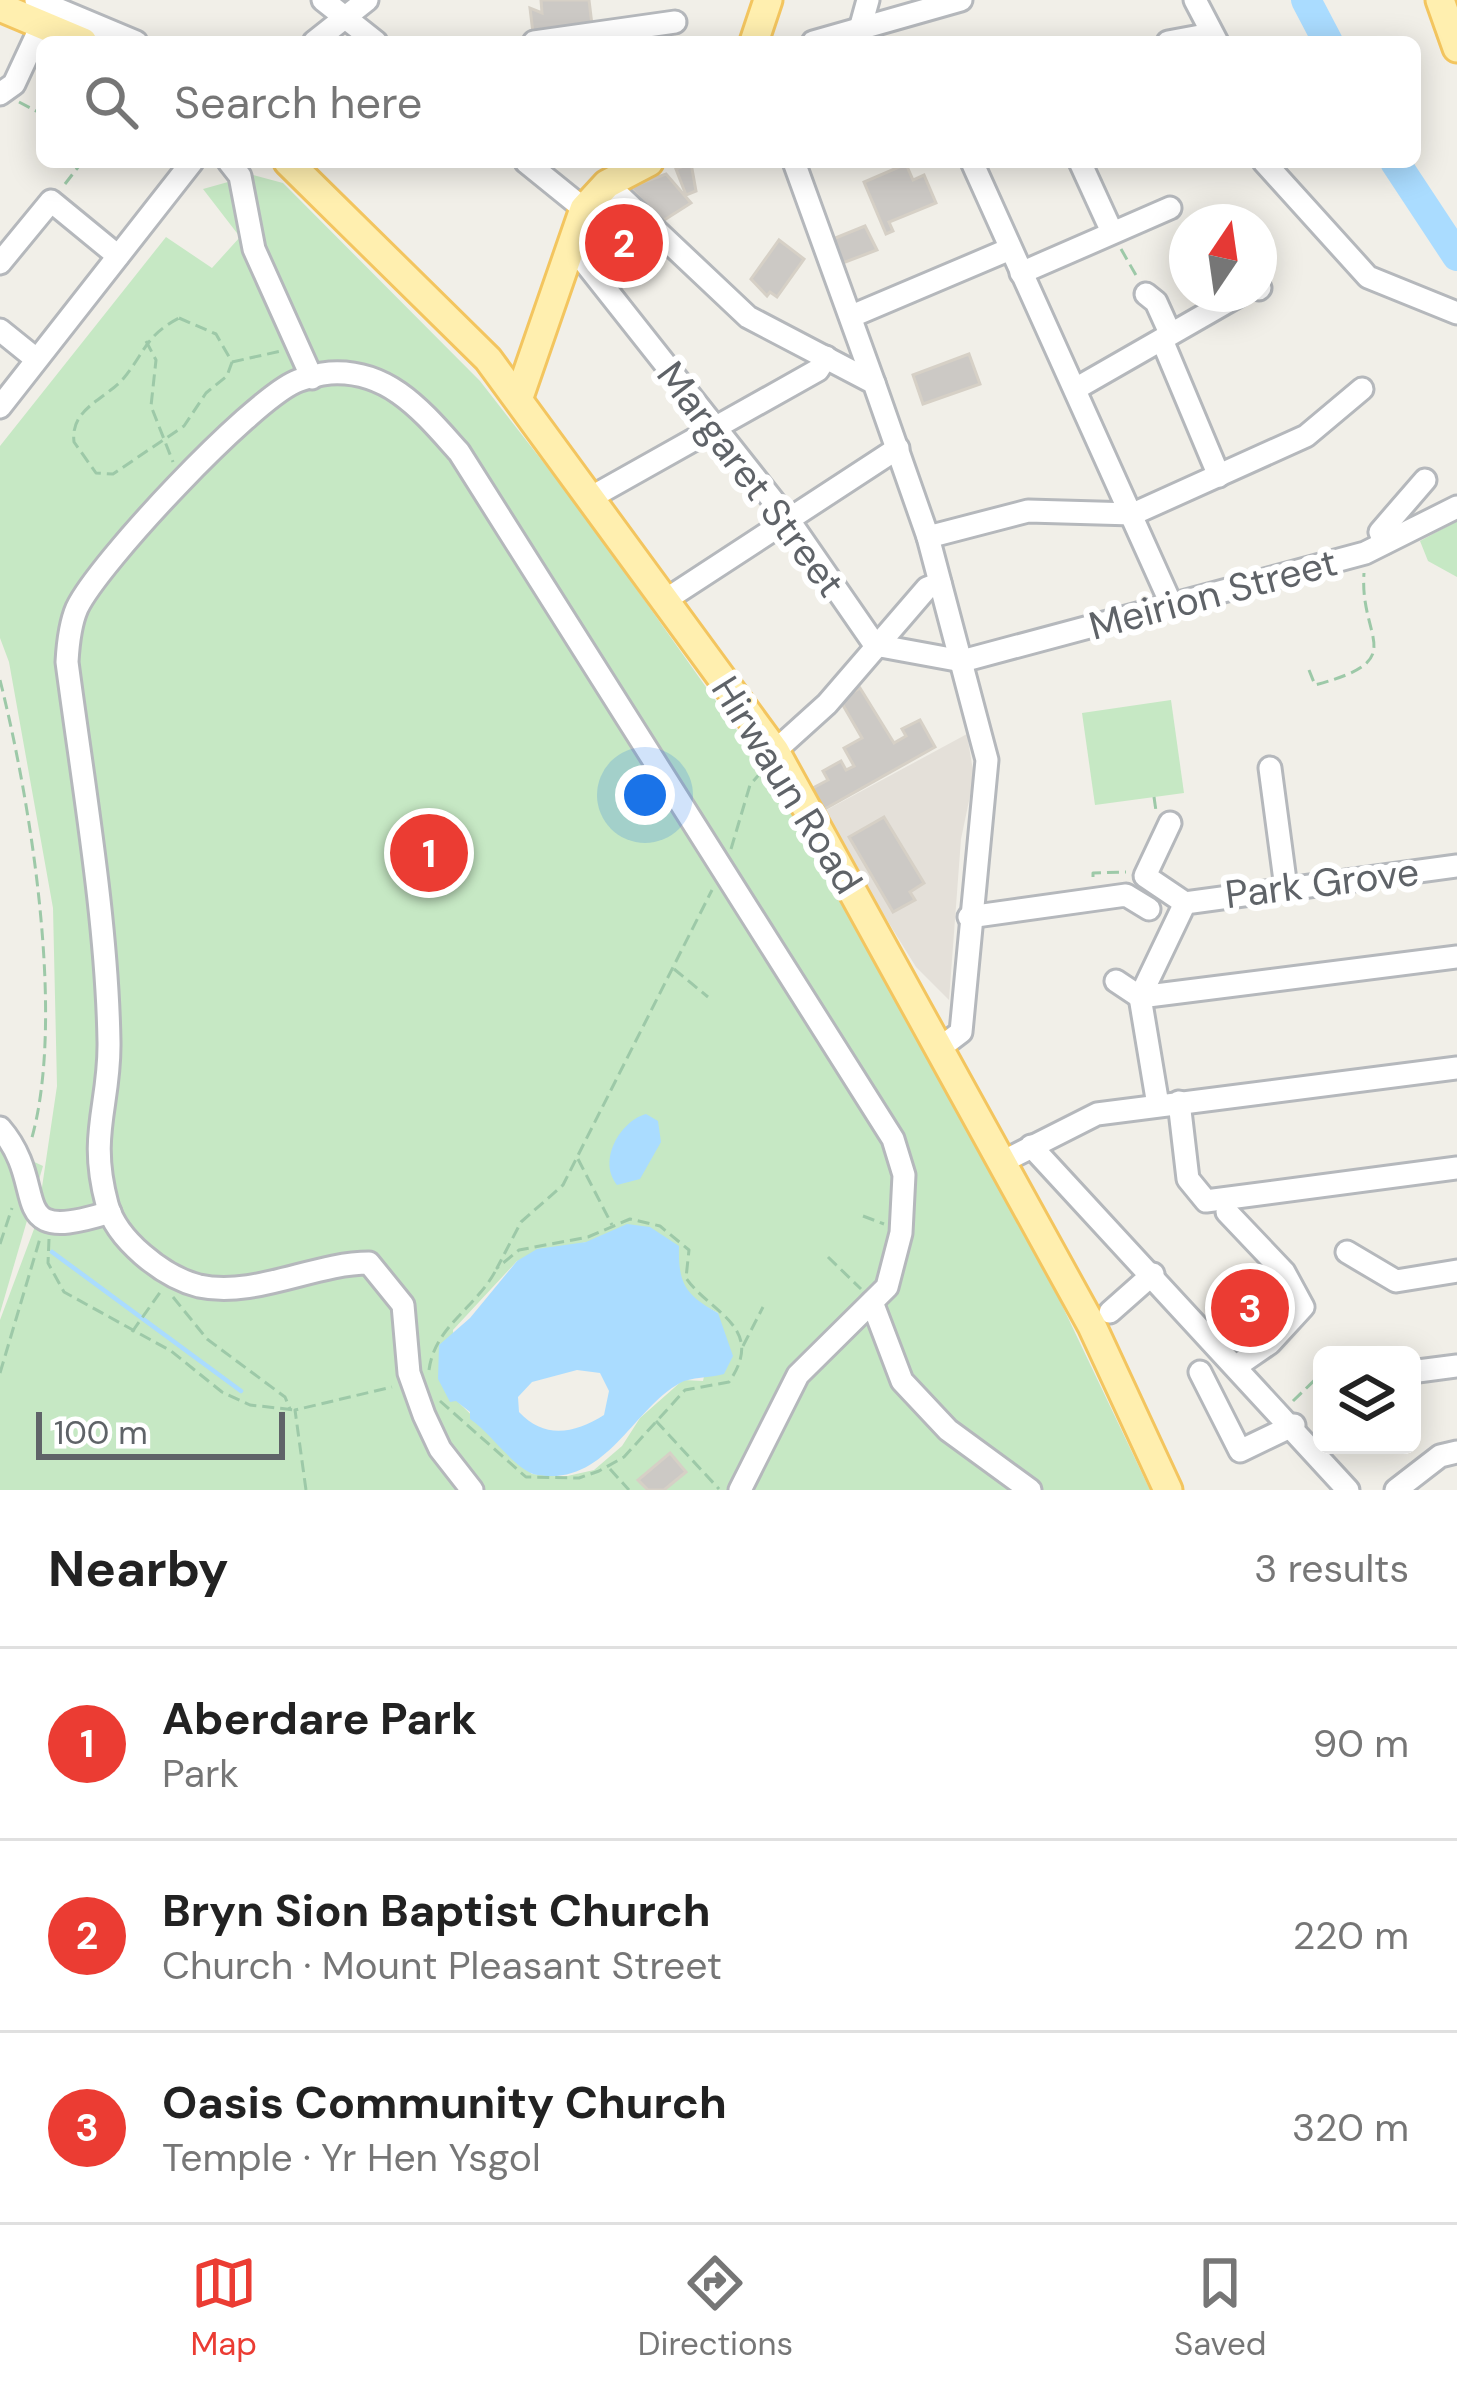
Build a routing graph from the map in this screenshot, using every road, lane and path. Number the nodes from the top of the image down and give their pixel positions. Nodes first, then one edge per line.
1 (323, 0) edge
2 (367, 0) edge
3 (768, 0) edge
4 (868, 0) edge
5 (961, 0) edge
6 (1195, 0) edge
7 (1440, 0) edge
8 (0, 7) edge
9 (39, 12) edge
10 (345, 17) junction
11 (676, 22) dead end
12 (860, 29) junction
13 (74, 36) edge
14 (117, 36) edge
15 (321, 36) edge
16 (369, 36) edge
17 (577, 36) edge
18 (756, 36) edge
19 (835, 36) edge
20 (1213, 36) edge
21 (1457, 49) edge
22 (1, 93) edge
23 (77, 168) edge
24 (187, 168) edge
25 (234, 168) edge
26 (294, 168) edge
27 (533, 168) edge
28 (638, 168) edge
29 (796, 168) edge
30 (975, 168) edge
31 (1083, 168) edge
32 (1269, 168) edge
33 (607, 184) junction
34 (51, 201) junction
35 (1169, 208) edge
36 (584, 209) junction
37 (1112, 232) junction
38 (571, 244) junction
39 (1010, 249) junction
40 (118, 256) junction
41 (0, 263) edge
42 (1021, 273) junction
43 (1146, 294) joint
44 (1209, 312) edge
45 (1457, 314) edge
46 (853, 316) junction
47 (0, 330) edge
48 (1166, 336) junction
49 (146, 341) junction
50 (301, 346) junction
51 (826, 357) junction
52 (36, 359) junction
53 (232, 362) junction
54 (312, 378) junction
55 (874, 383) junction
56 (1077, 388) junction
57 (1362, 389) dead end
58 (519, 397) junction
59 (0, 407) edge
60 (712, 427) junction
61 (164, 441) junction
62 (898, 448) junction
63 (1219, 476) junction
64 (1425, 480) dead end
65 (182, 486) junction
66 (590, 498) junction
67 (1457, 507) edge
68 (1133, 514) junction
69 (790, 522) junction
70 (928, 537) junction
71 (1375, 548) junction
72 (940, 583) junction
73 (667, 599) junction
74 (1172, 606) junction
75 (880, 646) junction
76 (962, 661) junction
77 (1309, 670) dead end
78 (0, 680) edge
79 (777, 756) junction
80 (1270, 768) dead end
81 (1170, 823) dead end
82 (1457, 866) edge
83 (723, 868) junction
84 (1286, 888) junction
85 (1185, 903) junction
86 (1148, 909) dead end
87 (969, 917) junction
88 (1457, 957) edge
89 (672, 968) junction
90 (1116, 981) dead end
91 (708, 997) dead end
92 (1140, 997) junction
93 (940, 1048) junction
94 (1457, 1068) edge
95 (1168, 1103) junction
96 (0, 1128) edge
97 (1030, 1146) junction
98 (577, 1157) junction
99 (1004, 1161) junction
100 (1457, 1168) edge
101 (22, 1172) junction
102 (110, 1212) junction
103 (1227, 1212) dead end
104 (48, 1223) junction
105 (612, 1226) junction
106 (0, 1244) edge
107 (1347, 1252) dead end
108 (828, 1257) dead end
109 (497, 1268) junction
110 (1457, 1271) edge
111 (1153, 1274) junction
112 (873, 1301) junction
113 (763, 1307) dead end
114 (1110, 1312) dead end
115 (131, 1333) junction
116 (742, 1348) junction
117 (1238, 1365) junction
118 (1457, 1366) edge
119 (1421, 1371) edge
120 (1200, 1372) dead end
121 (0, 1373) edge
122 (420, 1380) junction
123 (1313, 1385) edge
124 (293, 1410) junction
125 (1287, 1419) junction
126 (655, 1420) junction
127 (1454, 1452) edge
128 (608, 1466) junction
129 (556, 1478) junction
130 (306, 1490) edge
131 (472, 1490) edge
132 (556, 1490) edge
133 (628, 1490) edge
134 (720, 1490) edge
135 (740, 1490) edge
136 (1030, 1490) edge
137 (1168, 1490) edge
138 (1348, 1490) edge
139 (1396, 1490) edge

1 - 10 street
2 - 10 street
3 - 18 main road
4 - 12 street
5 - 12 street
6 - 20 street
7 - 21 main road
8 - 9 main road
9 - 13 main road
9 - 14 street
9 - 22 street
10 - 15 street
10 - 16 street
11 - 17 street
12 - 19 street
23 - 34 path
24 - 40 street
25 - 50 street
26 - 58 main road, Hirwaun Road
27 - 36 street
28 - 33 main road
29 - 46 street
30 - 39 street
31 - 37 street
32 - 45 street
33 - 36 main road
33 - 51 street
34 - 40 street
34 - 41 street
35 - 37 street
36 - 38 main road
37 - 42 street
37 - 43 path
38 - 58 main road
38 - 60 street, Margaret Street
39 - 42 street
39 - 46 street
40 - 52 street
42 - 56 street
43 - 48 street
44 - 48 street
46 - 55 street
47 - 52 street
48 - 56 street
48 - 63 street
49 - 53 path
49 - 61 path
49 - 61 path
50 - 53 path
50 - 54 street
51 - 55 street
51 - 60 street
52 - 59 street
53 - 61 path
54 - 65 street
54 - 83 street
55 - 62 street
56 - 68 street
57 - 63 street
58 - 66 main road, Hirwaun Road
60 - 66 street
60 - 69 street, Margaret Street
61 - 65 path
62 - 69 street
62 - 70 street
63 - 68 street
64 - 71 street
65 - 102 street
66 - 73 main road, Hirwaun Road
67 - 71 street, Meirion Street
68 - 70 street
68 - 74 street
69 - 73 street
69 - 75 street, Margaret Street
70 - 72 street
71 - 74 street, Meirion Street
71 - 77 path
72 - 75 street
72 - 76 street
73 - 79 main road, Hirwaun Road
74 - 76 street, Meirion Street
75 - 76 street
75 - 79 street
76 - 87 street
78 - 101 path
79 - 83 path
79 - 93 main road, Hirwaun Road
80 - 84 street
81 - 85 street
82 - 84 street, Park Grove
83 - 89 path
83 - 112 street
84 - 85 street, Park Grove
85 - 92 street, Park Grove
86 - 87 street
87 - 93 street
88 - 92 street
89 - 91 path
89 - 98 path
90 - 92 street
92 - 95 street
93 - 99 main road, Hirwaun Road
94 - 95 street
95 - 97 street
95 - 100 street
96 - 101 street
97 - 99 street
97 - 111 street
98 - 105 path
98 - 109 path
99 - 137 main road, Hirwaun Road
101 - 104 street
101 - 106 path
102 - 104 street
102 - 122 street
103 - 117 street
104 - 115 path
104 - 121 path
105 - 109 path
105 - 116 path
107 - 110 street
108 - 112 path
109 - 122 path
111 - 114 street
111 - 117 street
112 - 135 street
112 - 136 street
113 - 116 path
115 - 124 path
115 - 124 path
116 - 126 path
117 - 125 street
118 - 119 street
120 - 125 street
122 - 124 path
122 - 129 path
122 - 131 street
123 - 125 path
124 - 130 path
125 - 138 street
126 - 128 path
126 - 134 path
127 - 139 street
128 - 129 path
128 - 133 path
129 - 132 path

